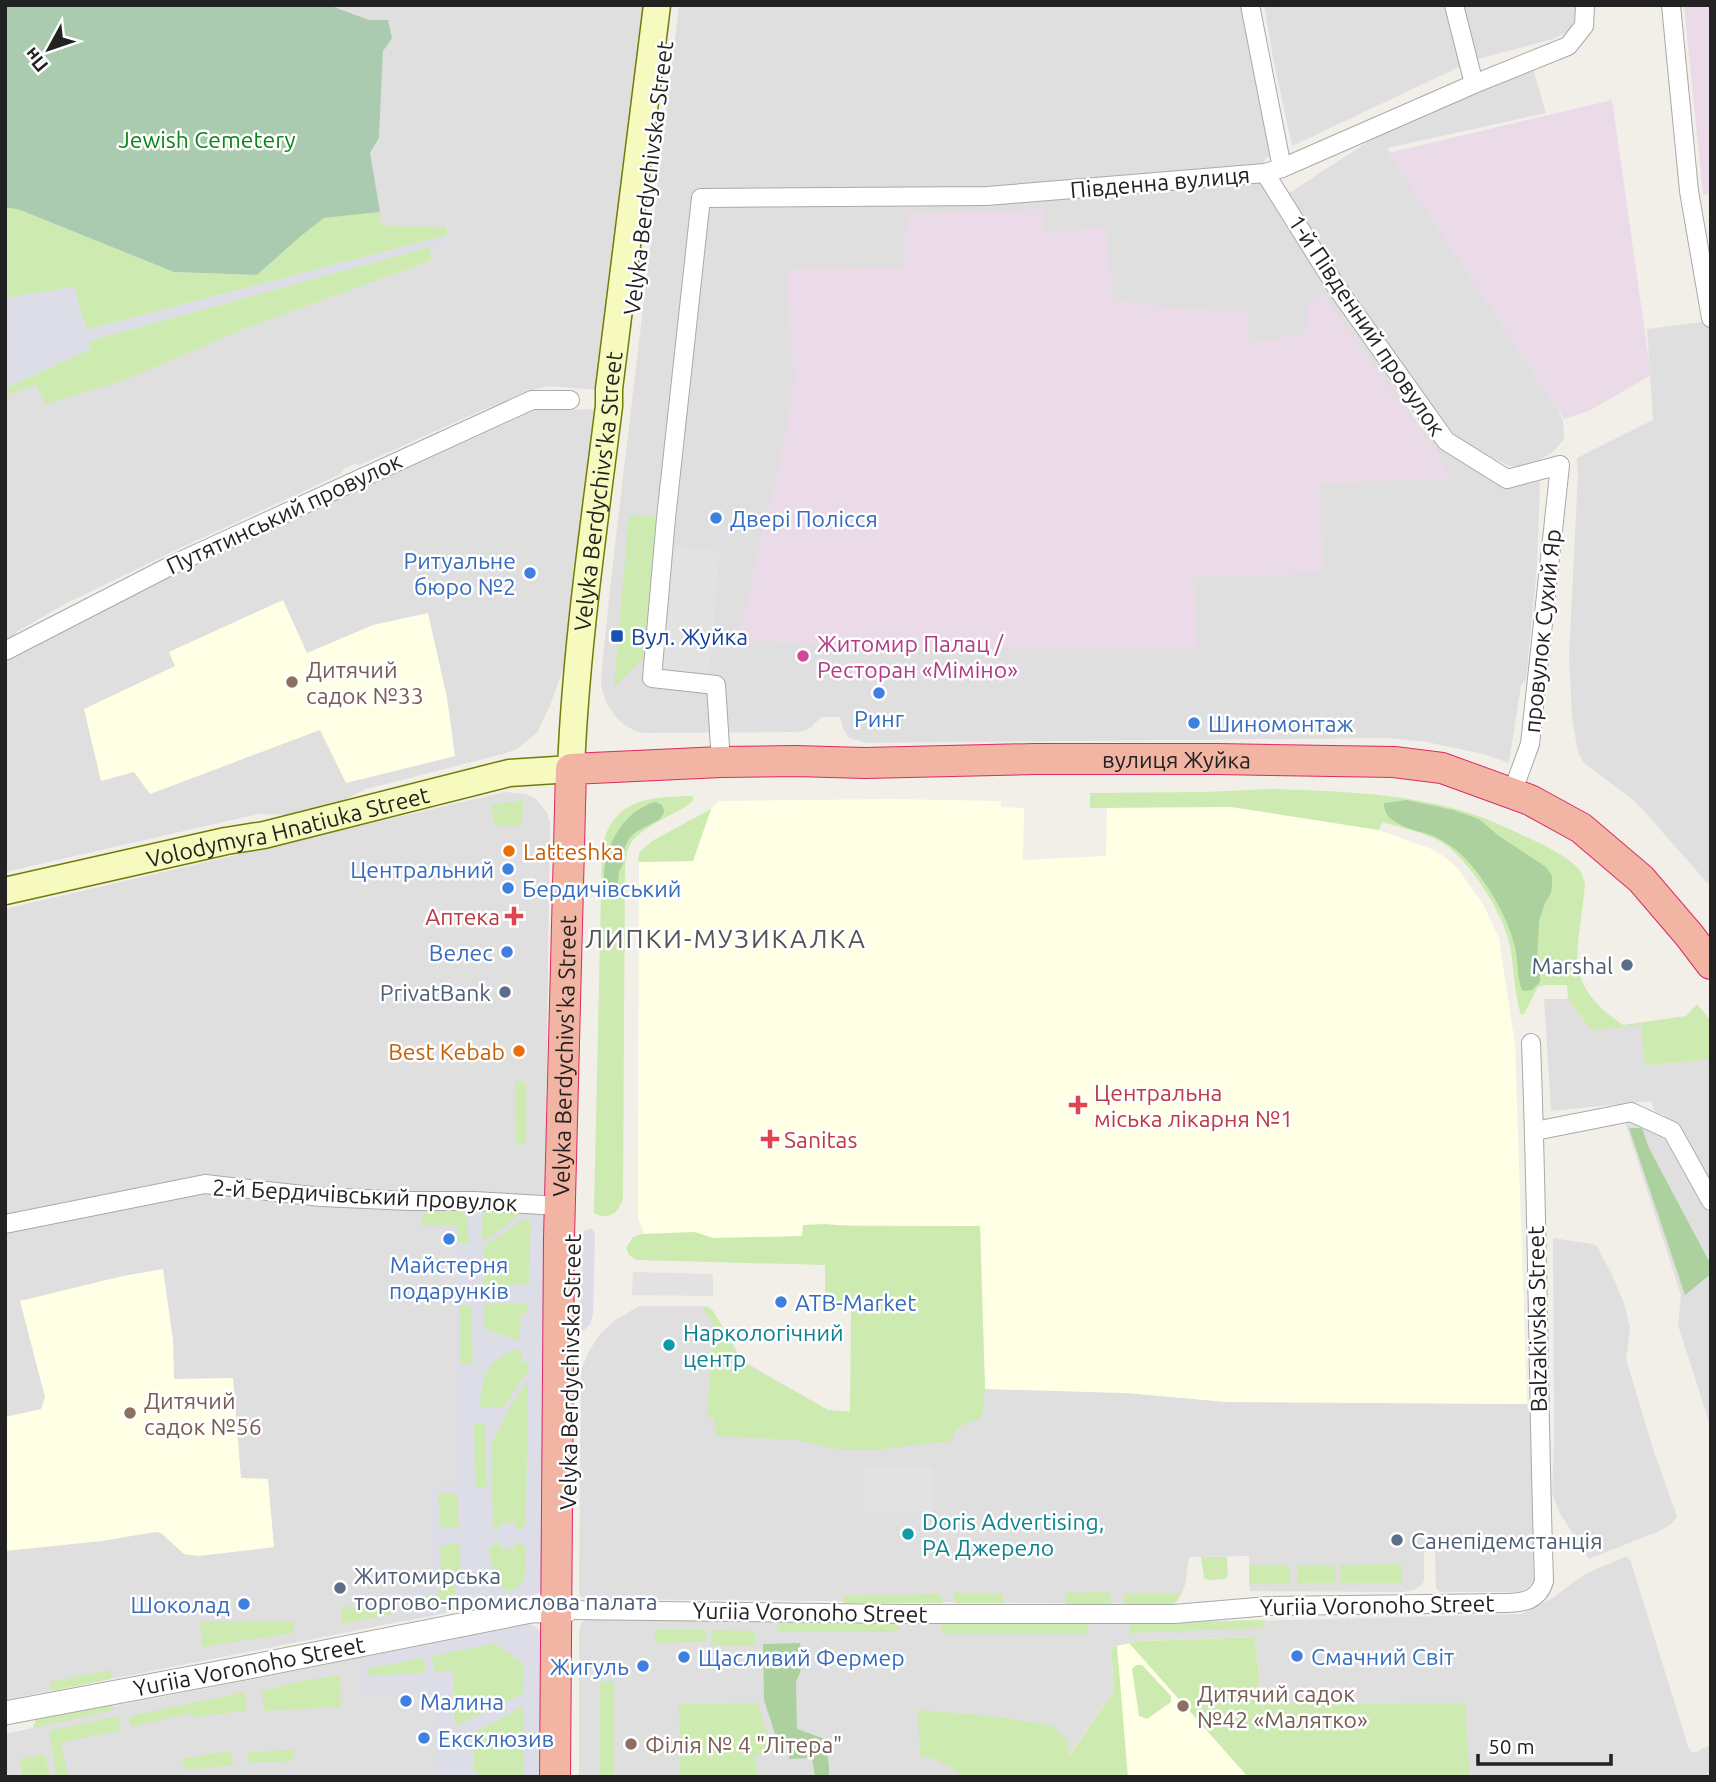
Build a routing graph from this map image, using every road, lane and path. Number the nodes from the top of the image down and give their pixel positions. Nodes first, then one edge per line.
1 (657, 5) edge
2 (668, 5) edge
3 (1250, 5) edge
4 (1454, 5) edge
5 (1585, 5) edge
6 (1671, 5) edge
7 (1474, 84) junction
8 (1273, 171) junction
9 (1711, 317) edge
10 (570, 400) dead end
11 (1560, 465) joint
12 (5, 650) edge
13 (721, 762) junction
14 (578, 768) junction
15 (1512, 793) junction
16 (5, 891) edge
17 (1711, 964) edge
18 (1531, 1043) dead end
19 (1535, 1131) junction
20 (1711, 1201) edge
21 (560, 1206) junction
22 (5, 1224) edge
23 (1538, 1593) joint
24 (561, 1610) junction
25 (5, 1713) edge
26 (555, 1777) edge
27 (566, 1777) edge

1 - 14 main road, Velyka Berdychivs'ka Street
2 - 14 main road, Velyka Berdychivska Street
3 - 8 street
4 - 7 street
5 - 7 street, Південна вулиця
6 - 9 street
7 - 8 street, Південна вулиця
8 - 11 street, 1-й Південний провулок
8 - 13 street, Південна вулиця
10 - 12 street, Путятинський провулок
11 - 15 street, провулок Сухий Яр
13 - 14 highway, вулиця Жуйка
13 - 15 highway, вулиця Жуйка
14 - 16 main road, Volodymyra Hnatiuka Street
14 - 21 highway, Velyka Berdychivs'ka Street
14 - 24 highway, Velyka Berdychivska Street
15 - 17 highway, вулиця Жуйка
18 - 19 street, Balzakivska Street
19 - 20 street
19 - 23 street, Balzakivska Street
21 - 22 street, 2-й Бердичівський провулок
21 - 24 highway, Velyka Berdychivs'ka Street
23 - 24 street, Yuriia Voronoho Street
24 - 25 street, Yuriia Voronoho Street
24 - 26 highway, Velyka Berdychivs'ka Street
24 - 27 highway, Velyka Berdychivska Street

